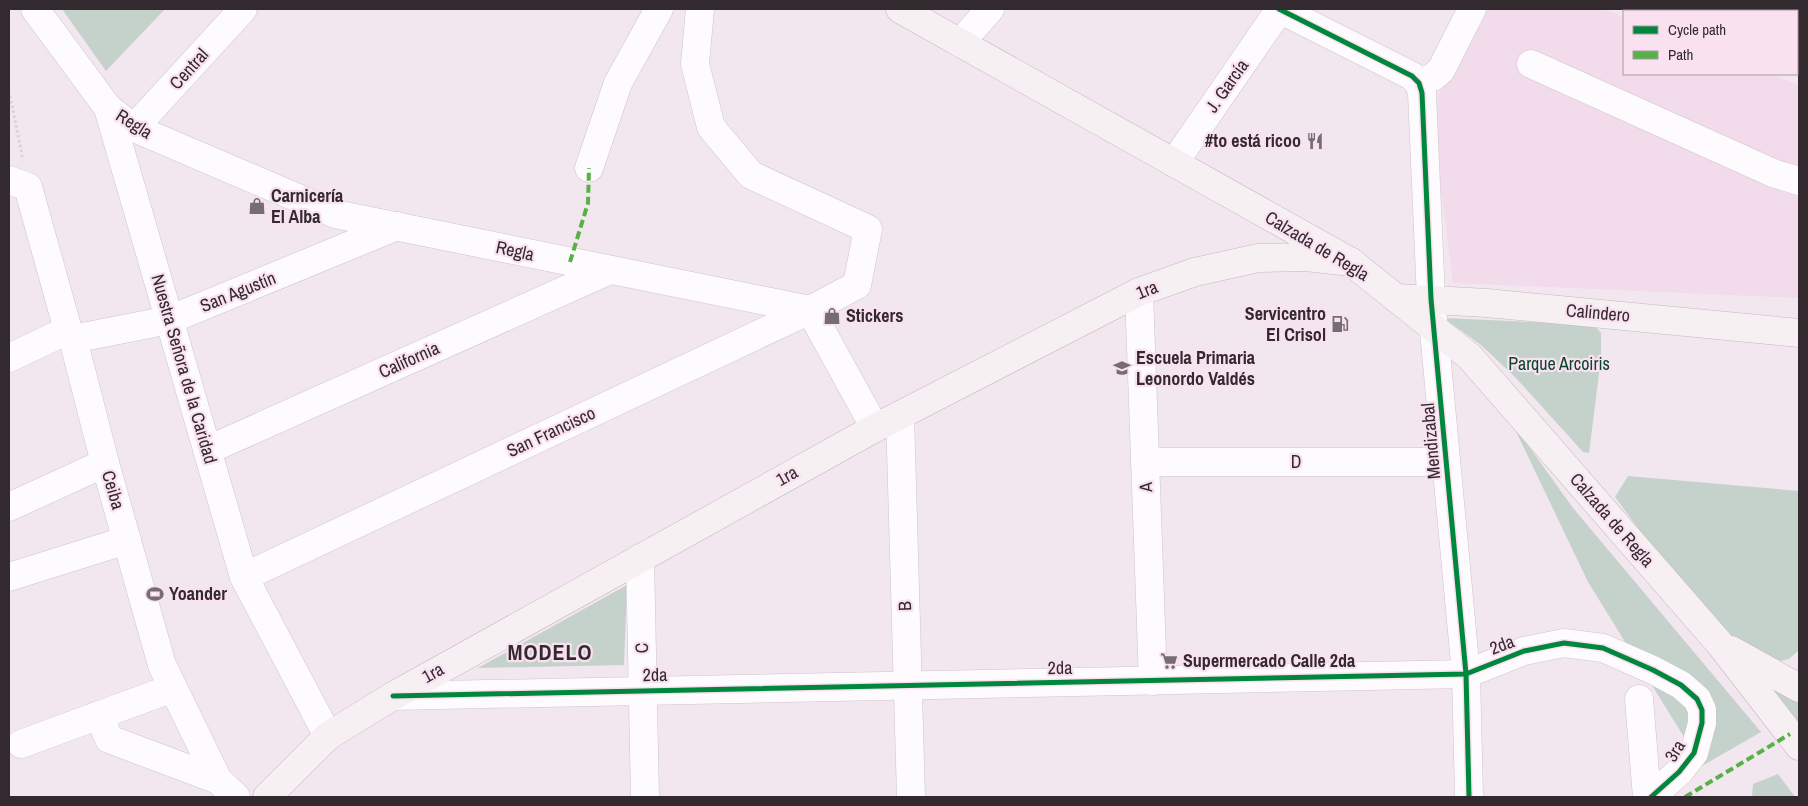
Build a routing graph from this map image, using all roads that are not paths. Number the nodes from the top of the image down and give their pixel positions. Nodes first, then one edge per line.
1 (35, 9) edge
2 (243, 9) edge
3 (659, 9) edge
4 (700, 9) edge
5 (900, 9) edge
6 (990, 9) edge
7 (1279, 9) edge
8 (1472, 9) edge
9 (960, 43) junction
10 (1530, 64) dead end
11 (1419, 83) junction
12 (108, 108) junction
13 (134, 128) junction
14 (1174, 163) junction
15 (589, 168) dead end
16 (1799, 181) edge
17 (19, 184) edge
18 (397, 226) junction
19 (1351, 262) junction
20 (610, 270) junction
21 (1139, 292) junction
22 (1396, 298) junction
23 (1431, 299) junction
24 (810, 310) junction
25 (169, 320) junction
26 (1434, 328) junction
27 (1799, 333) edge
28 (71, 334) junction
29 (9, 358) edge
30 (900, 415) junction
31 (875, 428) junction
32 (208, 450) junction
33 (1145, 462) junction
34 (1446, 462) junction
35 (105, 463) junction
36 (9, 508) edge
37 (127, 540) junction
38 (640, 558) junction
39 (9, 577) edge
40 (244, 578) junction
41 (1720, 644) junction
42 (1466, 674) junction
43 (1787, 675) edge
44 (1153, 681) junction
45 (908, 684) junction
46 (173, 688) junction
47 (1799, 688) edge
48 (643, 689) junction
49 (393, 696) junction
50 (1639, 699) dead end
51 (1702, 710) joint
52 (99, 715) junction
53 (328, 736) junction
54 (21, 744) dead end
55 (1799, 746) edge
56 (227, 789) edge
57 (267, 797) edge
58 (645, 797) edge
59 (911, 797) edge
60 (1469, 797) edge
61 (1647, 797) edge
62 (1651, 797) edge

1 - 12 street, Nuestra Señora de la Caridad
2 - 13 street, Central
3 - 15 street
4 - 24 street, San Francisco
5 - 9 main road, Calzada de Regla
6 - 9 street
7 - 11 street
7 - 14 street, J. García
8 - 11 street
9 - 14 main road, Calzada de Regla
10 - 16 street
11 - 23 street, Mendizabal
12 - 13 street, Regla
12 - 25 street, Nuestra Señora de la Caridad
13 - 18 street, Regla
14 - 19 main road, Calzada de Regla
17 - 28 street, Ceiba
18 - 20 street, Regla
18 - 25 street, San Agustín
19 - 21 main road, 1ra
19 - 22 main road, Calzada de Regla
20 - 24 street, Regla
20 - 32 street, California
21 - 30 main road, 1ra
21 - 33 street, A
22 - 23 main road, Calindero
22 - 26 main road, Calzada de Regla
23 - 26 street, Mendizabal
23 - 27 main road, Calindero
24 - 31 street
24 - 40 street, San Francisco
25 - 28 street, San Agustín
25 - 32 street, Nuestra Señora de la Caridad
26 - 34 street, Mendizabal
26 - 41 main road, Calzada de Regla
28 - 29 street, San Agustín
28 - 35 street, Ceiba
30 - 31 main road, 1ra
30 - 45 street, B
31 - 38 main road, 1ra
32 - 40 street, Nuestra Señora de la Caridad
33 - 34 street, D
33 - 44 street, A
34 - 42 street, Mendizabal
35 - 36 street
35 - 37 street, Ceiba
37 - 39 street
37 - 46 street, Ceiba
38 - 48 street, C
38 - 49 main road, 1ra
40 - 53 street, Nuestra Señora de la Caridad
41 - 43 main road
41 - 55 main road, Calzada de Regla
42 - 44 street, 2da
42 - 51 street, 2da
42 - 60 street, Mendizabal
43 - 47 main road
44 - 45 street, 2da
45 - 48 street, 2da
45 - 59 street, B
46 - 52 street
46 - 56 street, Ceiba
48 - 49 street, 2da
48 - 58 street, C
49 - 53 main road, 1ra
50 - 61 street
51 - 62 street, 3ra
52 - 54 street
52 - 56 street
53 - 57 main road, 1ra

